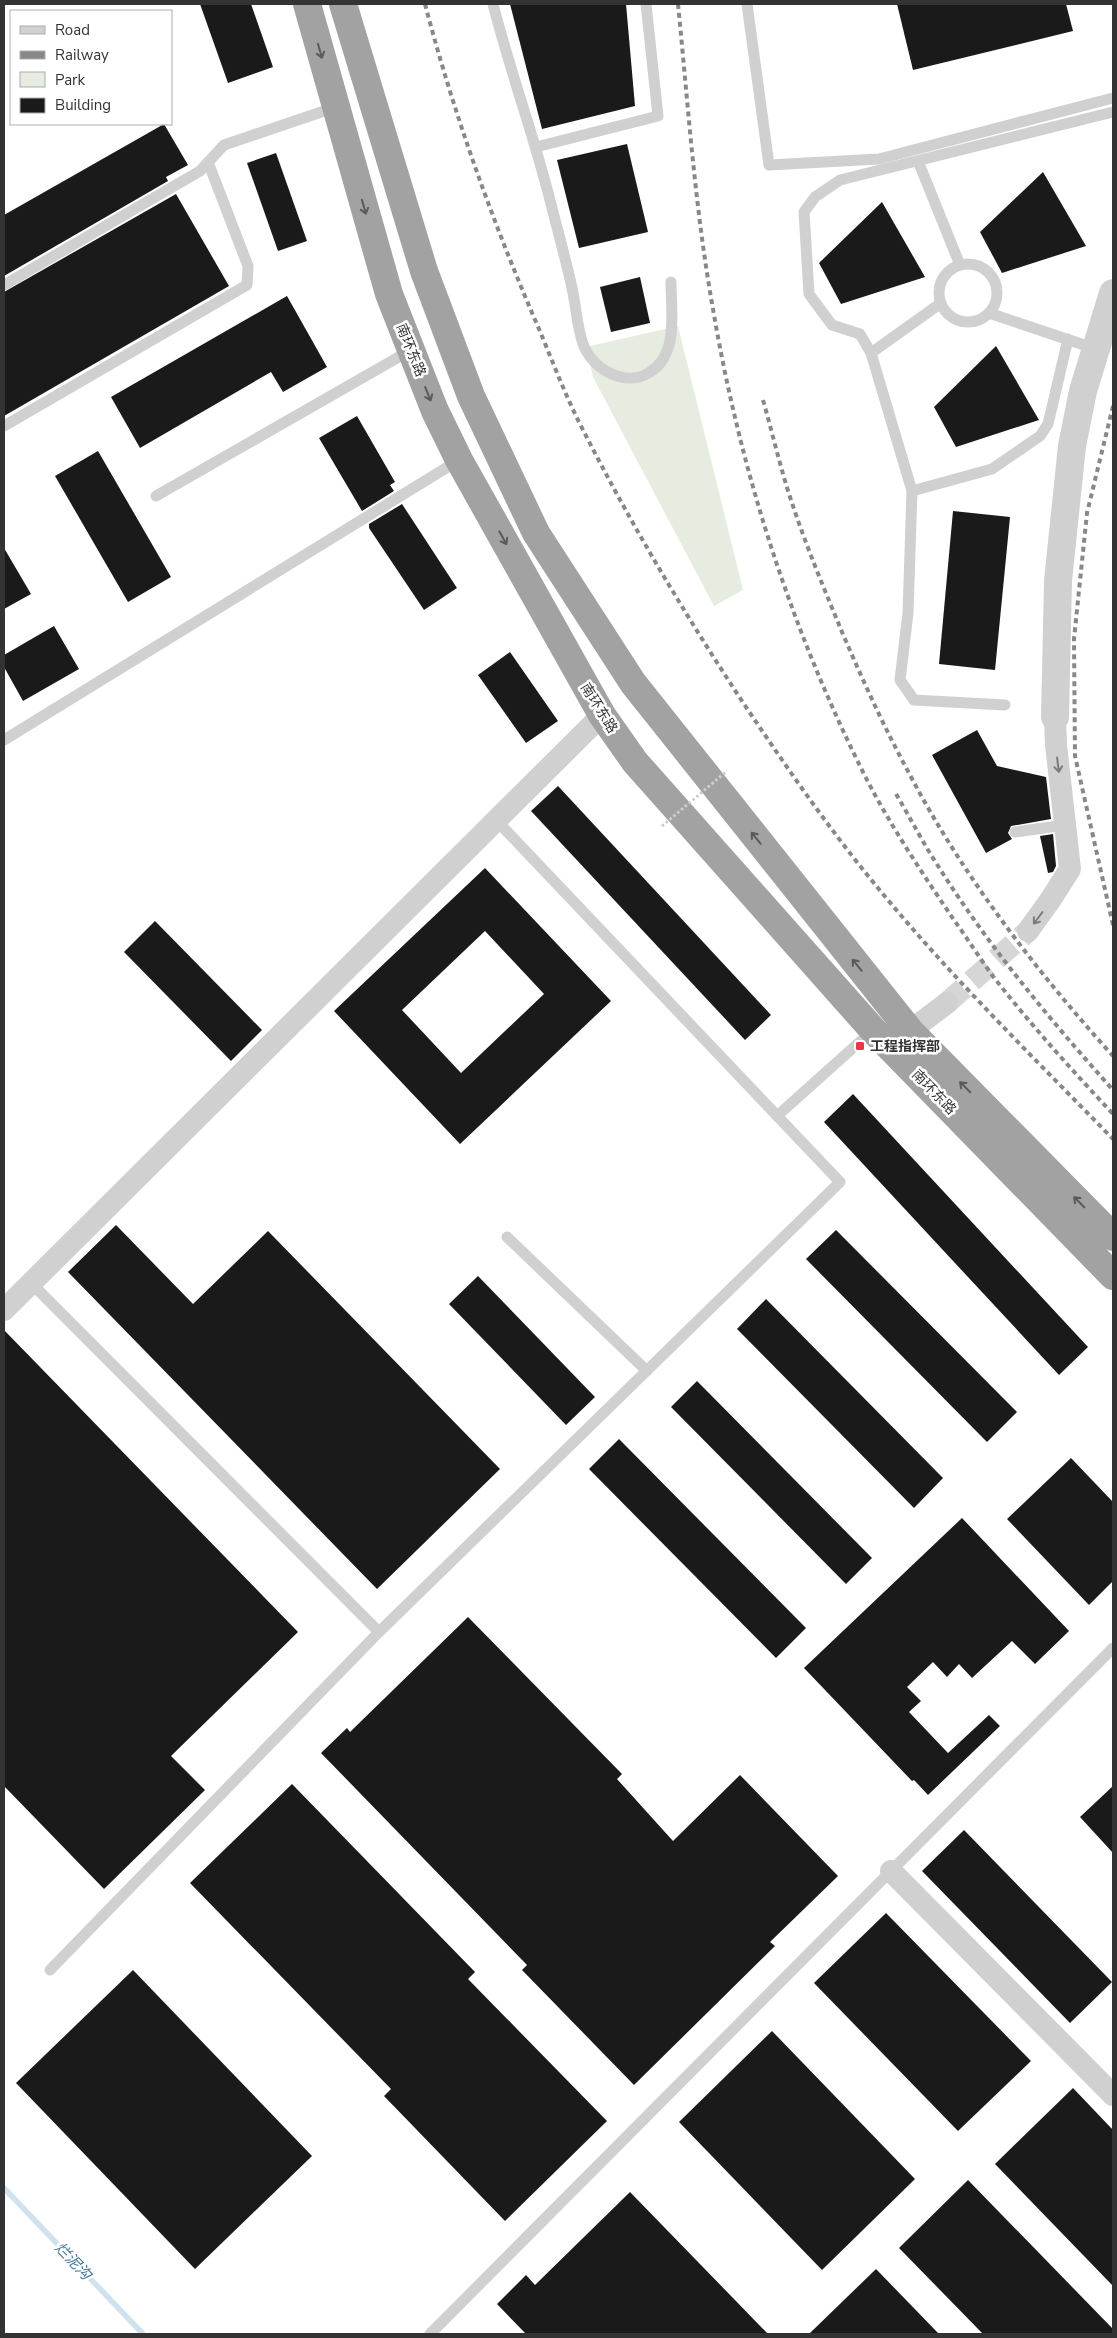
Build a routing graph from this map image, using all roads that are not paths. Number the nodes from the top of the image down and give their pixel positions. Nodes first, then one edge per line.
1 (307, 4) edge
2 (343, 4) edge
3 (493, 4) edge
4 (646, 4) edge
5 (747, 4) edge
6 (1113, 98) edge
7 (336, 107) junction
8 (1113, 112) edge
9 (536, 147) junction
10 (918, 161) junction
11 (208, 162) junction
12 (960, 265) junction
13 (671, 282) dead end
14 (4, 285) edge
15 (1113, 293) edge
16 (941, 304) junction
17 (989, 312) junction
18 (1068, 339) junction
19 (1096, 349) junction
20 (411, 350) junction
21 (871, 353) junction
22 (4, 426) edge
23 (460, 460) junction
24 (912, 491) junction
25 (156, 496) dead end
26 (1005, 705) dead end
27 (602, 716) junction
28 (1055, 717) joint
29 (4, 740) edge
30 (497, 821) junction
31 (1065, 825) junction
32 (1015, 832) dead end
33 (1028, 930) tunnel mouth
34 (948, 1003) tunnel mouth
35 (873, 1030) junction
36 (910, 1031) junction
37 (777, 1116) junction
38 (507, 1237) dead end
39 (1113, 1237) edge
40 (1113, 1276) edge
41 (31, 1284) junction
42 (4, 1310) edge
43 (647, 1371) junction
44 (379, 1632) junction
45 (1113, 1648) edge
46 (892, 1871) junction
47 (50, 1970) dead end
48 (1113, 2095) edge
49 (430, 2334) edge

1 -> 7 highway, 南环东路
36 -> 2 highway, 南环东路
3 - 9 lane
4 - 9 lane
5 - 6 lane
7 - 11 lane
7 -> 20 highway, 南环东路
8 - 10 lane
9 - 13 lane
10 - 12 lane
10 - 21 lane
11 - 14 lane
11 - 22 lane
12 - 16 lane
12 - 17 lane
15 - 19 street
16 - 17 lane
16 - 21 lane
17 - 18 lane
18 - 19 lane
18 - 24 lane
19 - 28 street
20 -> 23 highway, 南环东路
20 - 25 lane
21 - 24 lane
23 -> 27 highway, 南环东路
23 - 29 lane
24 - 26 lane
27 - 30 street
27 - 35 highway, 南环东路
28 -> 31 street
30 - 37 lane
30 - 41 street
31 - 32 lane
31 -> 33 street
34 - 36 street
35 - 37 lane
35 - 40 highway, 南环东路
39 -> 36 highway, 南环东路
37 - 43 lane
38 - 43 lane
41 - 42 street
41 - 44 lane
43 - 44 lane
44 - 47 lane
45 - 46 lane
46 - 48 street
46 - 49 lane

